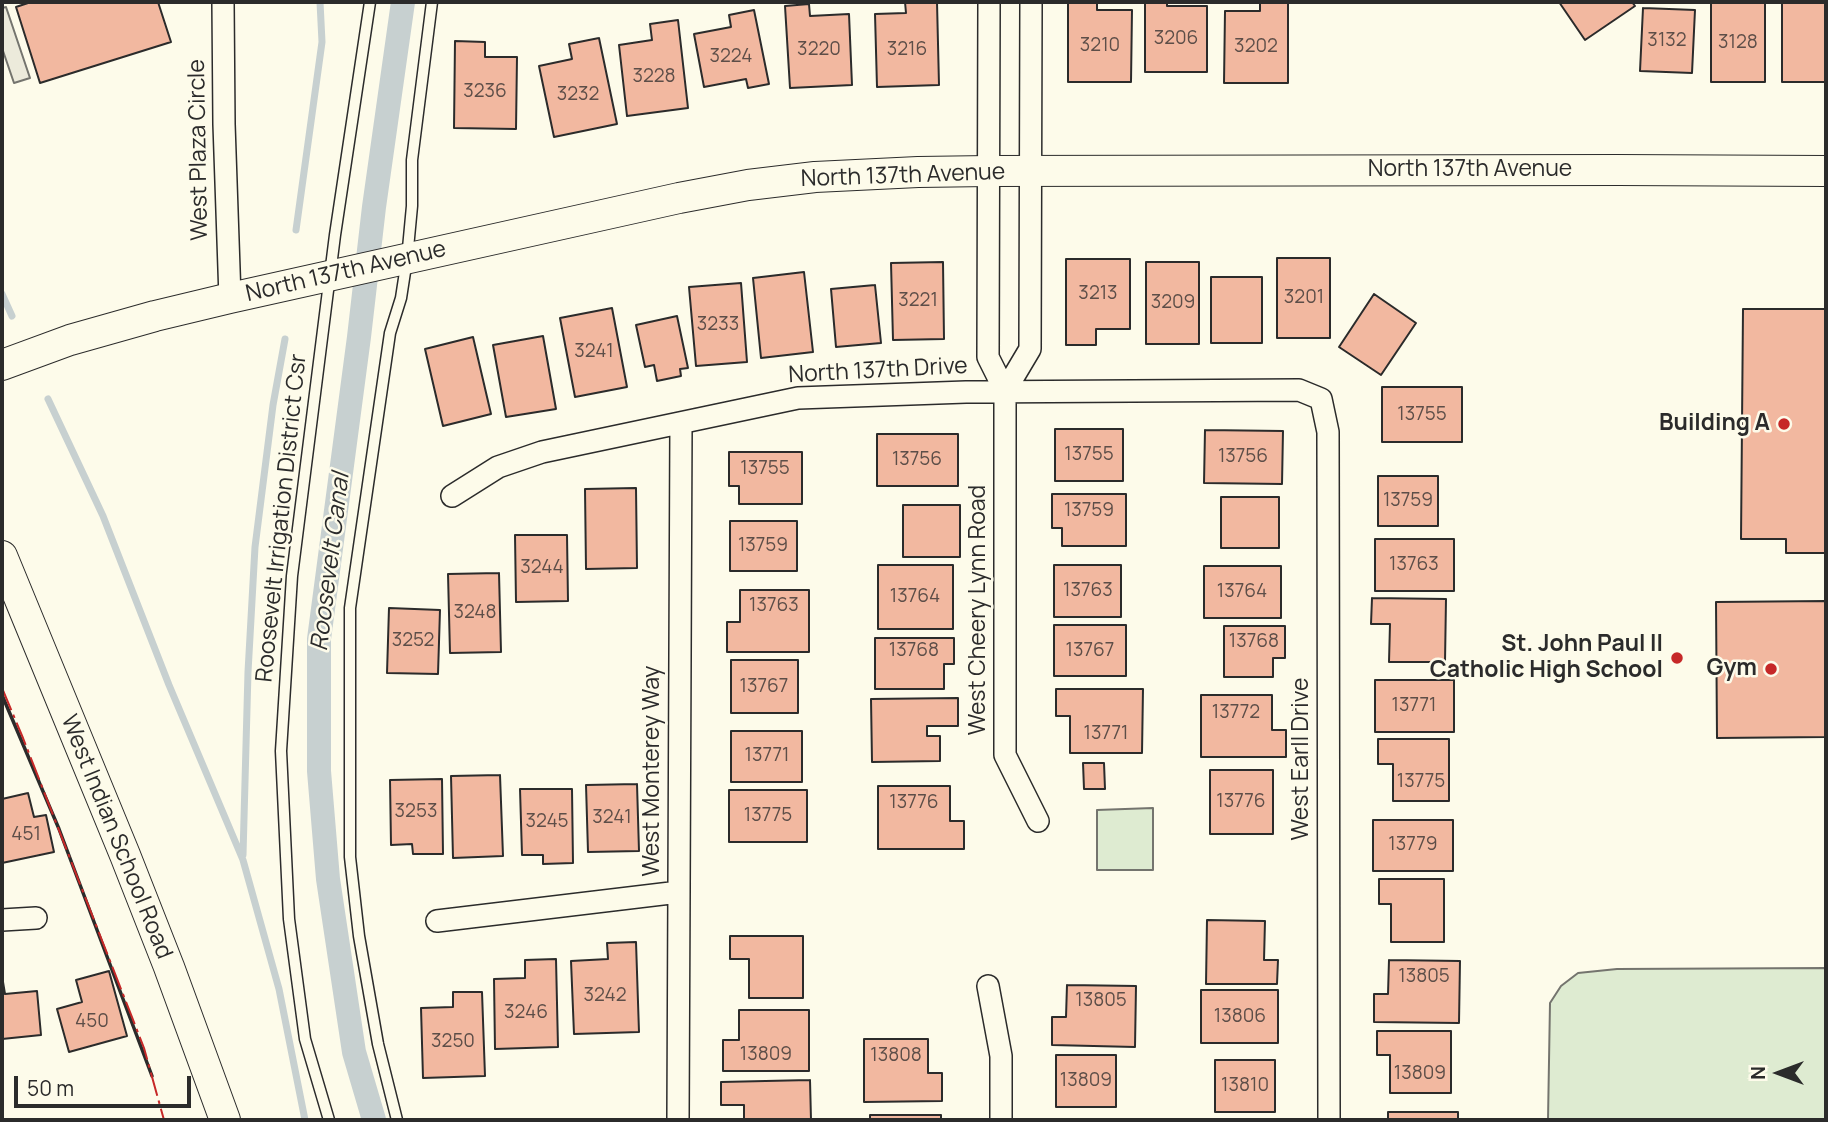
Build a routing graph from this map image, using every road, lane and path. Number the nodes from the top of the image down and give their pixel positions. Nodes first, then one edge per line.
1 (223, 2) edge
2 (370, 2) edge
3 (432, 2) edge
4 (989, 2) edge
5 (1031, 2) edge
6 (989, 171) junction
7 (1826, 171) edge
8 (1030, 172) junction
9 (401, 260) junction
10 (338, 274) junction
11 (230, 298) junction
12 (4, 364) edge
13 (1005, 391) junction
14 (1321, 399) joint
15 (681, 423) junction
16 (452, 496) dead end
17 (2, 556) edge
18 (1038, 821) dead end
19 (679, 892) junction
20 (36, 918) dead end
21 (2, 920) edge
22 (437, 921) dead end
23 (988, 986) dead end
24 (225, 1120) edge
25 (329, 1120) edge
26 (397, 1120) edge
27 (678, 1120) edge
28 (1001, 1120) edge
29 (1329, 1120) edge

1 - 11 street, West Plaza Circle
2 - 10 lane, Roosevelt Irrigation District Csr
3 - 9 lane
4 - 6 street, West Cheery Lynn Road
5 - 8 street
6 - 8 street, North 137th Avenue
6 - 9 street, North 137th Avenue
6 - 13 street, West Cheery Lynn Road
7 - 8 street, North 137th Avenue
8 - 13 street
9 - 10 street, North 137th Avenue
9 - 26 lane
10 - 11 street, North 137th Avenue
10 - 25 lane, Roosevelt Irrigation District Csr
11 - 12 street, North 137th Avenue
13 - 14 street, North 137th Drive
13 - 15 street, North 137th Drive
13 - 18 street, West Cheery Lynn Road
14 - 29 street, West Earll Drive
15 - 16 street, North 137th Drive
15 - 19 street, West Monterey Way
17 - 24 street, West Indian School Road
19 - 22 street
19 - 27 street, West Monterey Way
20 - 21 street
23 - 28 street

